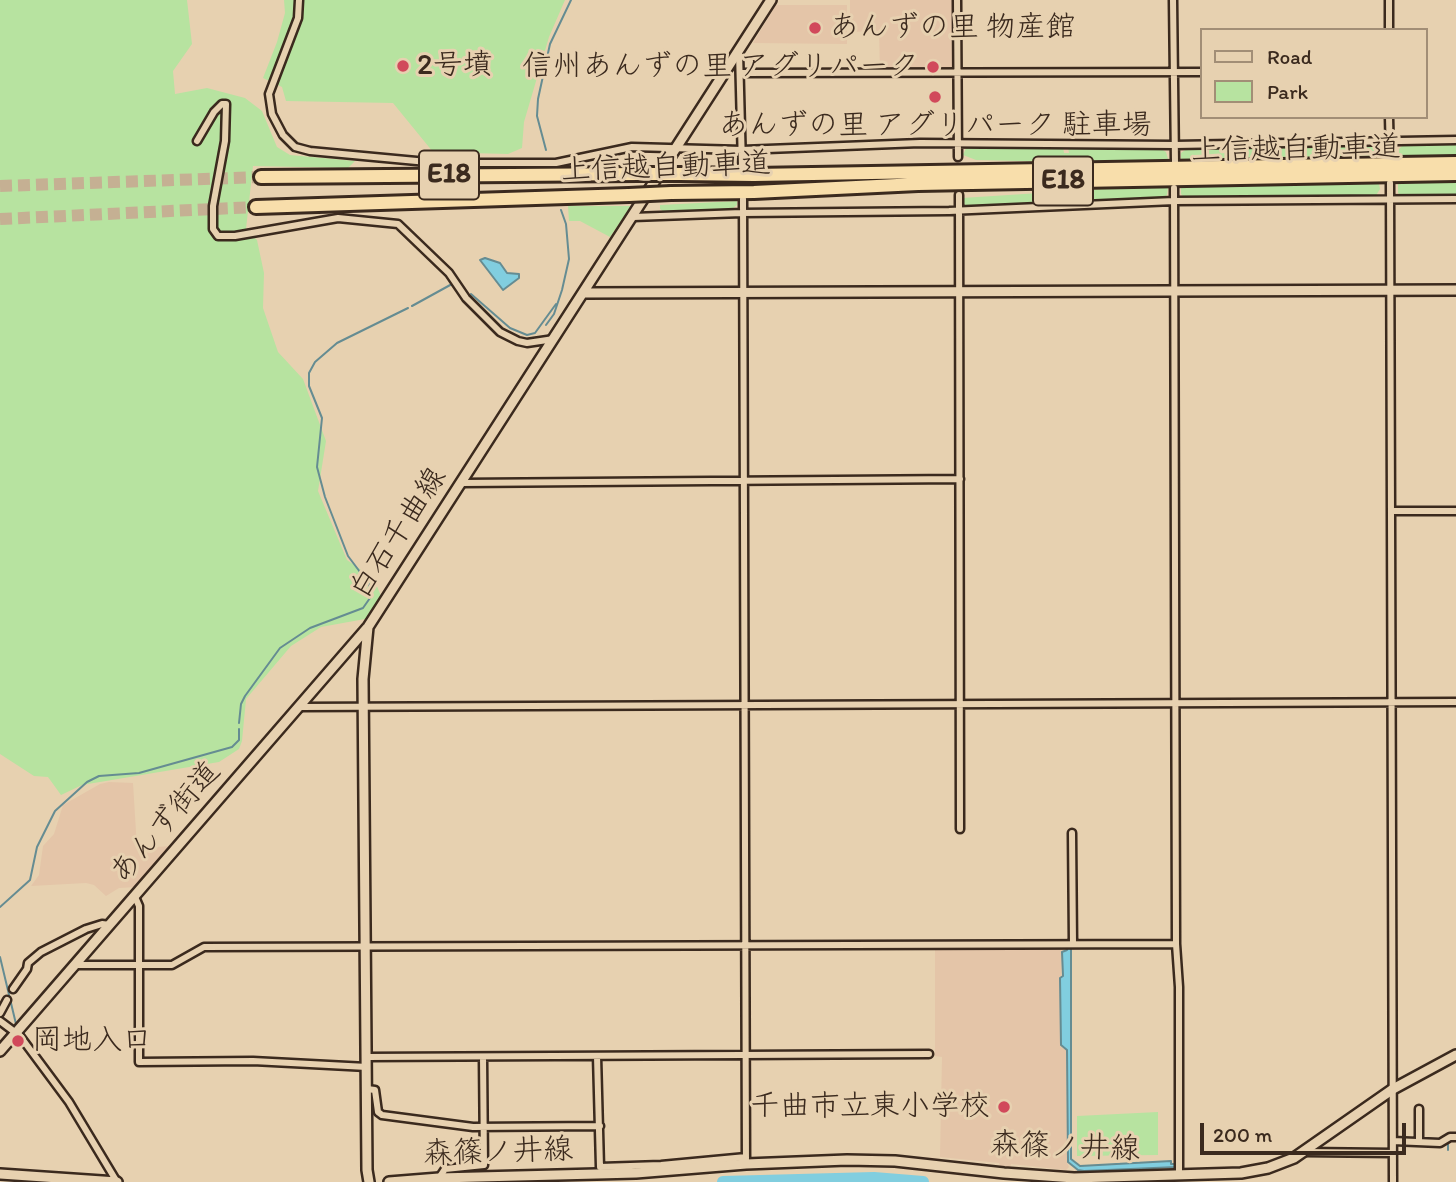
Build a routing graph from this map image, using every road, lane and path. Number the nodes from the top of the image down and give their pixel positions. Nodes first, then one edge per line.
1 (299, 0) edge
2 (771, 0) edge
3 (957, 0) edge
4 (1173, 0) edge
5 (1389, 0) edge
6 (1389, 28) edge
7 (739, 50) junction
8 (1174, 72) junction
9 (1200, 72) edge
10 (740, 73) junction
11 (957, 73) junction
12 (1389, 119) edge
13 (1456, 139) edge
14 (197, 141) dead end
15 (1389, 142) junction
16 (958, 143) junction
17 (1175, 145) junction
18 (676, 149) junction
19 (743, 150) junction
20 (958, 157) dead end
21 (1390, 158) dead end
22 (1175, 162) dead end
23 (1456, 163) edge
24 (742, 166) dead end
25 (1456, 174) edge
26 (261, 177) tunnel mouth
27 (1390, 183) dead end
28 (1174, 188) dead end
29 (959, 195) dead end
30 (743, 199) dead end
31 (1456, 199) edge
32 (1390, 200) junction
33 (1174, 201) junction
34 (256, 207) tunnel mouth
35 (958, 209) junction
36 (742, 213) junction
37 (633, 217) junction
38 (1390, 290) junction
39 (1456, 290) edge
40 (1174, 291) junction
41 (960, 292) junction
42 (584, 293) junction
43 (743, 293) junction
44 (554, 339) junction
45 (960, 479) junction
46 (744, 480) junction
47 (462, 482) junction
48 (1391, 511) junction
49 (1456, 511) edge
50 (368, 627) junction
51 (1392, 702) junction
52 (1456, 702) edge
53 (1175, 704) junction
54 (744, 705) junction
55 (960, 705) junction
56 (300, 707) junction
57 (363, 707) junction
58 (960, 829) dead end
59 (1072, 833) dead end
60 (135, 897) junction
61 (110, 925) junction
62 (1073, 944) junction
63 (1176, 944) junction
64 (745, 945) junction
65 (365, 946) junction
66 (76, 965) junction
67 (139, 965) junction
68 (13, 989) dead end
69 (7, 1000) dead end
70 (0, 1013) edge
71 (0, 1021) edge
72 (15, 1034) junction
73 (0, 1051) edge
74 (929, 1054) dead end
75 (1456, 1055) edge
76 (597, 1056) junction
77 (746, 1056) junction
78 (483, 1057) junction
79 (367, 1062) junction
80 (367, 1089) junction
81 (1393, 1089) junction
82 (1419, 1109) dead end
83 (483, 1125) junction
84 (600, 1126) junction
85 (1456, 1137) edge
86 (1393, 1142) junction
87 (1419, 1142) junction
88 (1305, 1152) junction
89 (1393, 1152) junction
90 (746, 1160) junction
91 (0, 1174) edge
92 (1180, 1174) junction
93 (439, 1178) junction
94 (117, 1182) edge
95 (369, 1182) edge
96 (389, 1182) edge
97 (1393, 1182) edge

1 - 18 street
2 - 7 main road, 白石千曲線
3 - 11 street
4 - 8 street
5 - 6 street
7 - 10 street
7 - 18 main road, 白石千曲線
8 - 9 street
8 - 11 street
8 - 17 street
10 - 11 street
10 - 19 street
11 - 16 street
12 - 15 street
13 - 15 street
14 - 44 street
15 - 17 street
15 - 21 street
16 - 17 street
16 - 19 street
16 - 20 street
17 - 22 street
18 - 19 street
18 - 37 main road, 白石千曲線
19 - 24 street
23 - 26 highway, 上信越自動車道 / E18, bridge
25 - 34 highway, 上信越自動車道 / E18, bridge
27 - 32 street
28 - 33 street
29 - 35 street
30 - 36 street
31 - 32 street
32 - 33 street
32 - 38 street
33 - 35 street
33 - 40 street
35 - 36 street
35 - 41 street
36 - 37 street
36 - 43 street
37 - 42 main road, 白石千曲線
38 - 39 main road
38 - 40 main road
38 - 48 street
40 - 41 main road
40 - 53 street
41 - 43 main road
41 - 45 street
42 - 43 main road
42 - 44 main road, 白石千曲線
43 - 46 street
44 - 47 main road, 白石千曲線
45 - 46 street
45 - 55 street
46 - 47 street
46 - 54 street
47 - 50 main road, 白石千曲線
48 - 49 street
48 - 51 street
50 - 56 main road, あんず街道
50 - 57 main road, 白石千曲線
51 - 52 street
51 - 53 street
51 - 81 street
53 - 55 street
53 - 63 street
54 - 55 street
54 - 57 street
54 - 64 street
55 - 58 street
56 - 57 street
56 - 60 main road, あんず街道
57 - 65 main road, 白石千曲線
59 - 62 street
60 - 61 main road, あんず街道
60 - 67 street
61 - 66 main road, あんず街道
61 - 68 street
62 - 63 street
62 - 64 street
63 - 92 street
64 - 65 street
64 - 77 street
65 - 67 street
65 - 79 main road, 白石千曲線
66 - 67 street
66 - 72 main road, あんず街道
67 - 79 street
69 - 70 street
71 - 72 street
72 - 73 main road, あんず街道
72 - 94 street
74 - 77 street
75 - 81 main road, 森篠ノ井線
76 - 77 street
76 - 78 street
76 - 84 street
77 - 90 street
78 - 79 street
78 - 83 street
79 - 80 main road, 白石千曲線
80 - 83 street
80 - 95 main road, 白石千曲線
81 - 86 street
81 - 88 main road, 森篠ノ井線
82 - 87 street
83 - 84 street
83 - 93 street
84 - 90 street
85 - 87 street
86 - 87 street
86 - 89 street
88 - 89 street
88 - 92 main road, 森篠ノ井線
89 - 97 street
90 - 92 main road, 森篠ノ井線
90 - 93 main road, 森篠ノ井線
91 - 94 main road
93 - 96 main road, 森篠ノ井線

